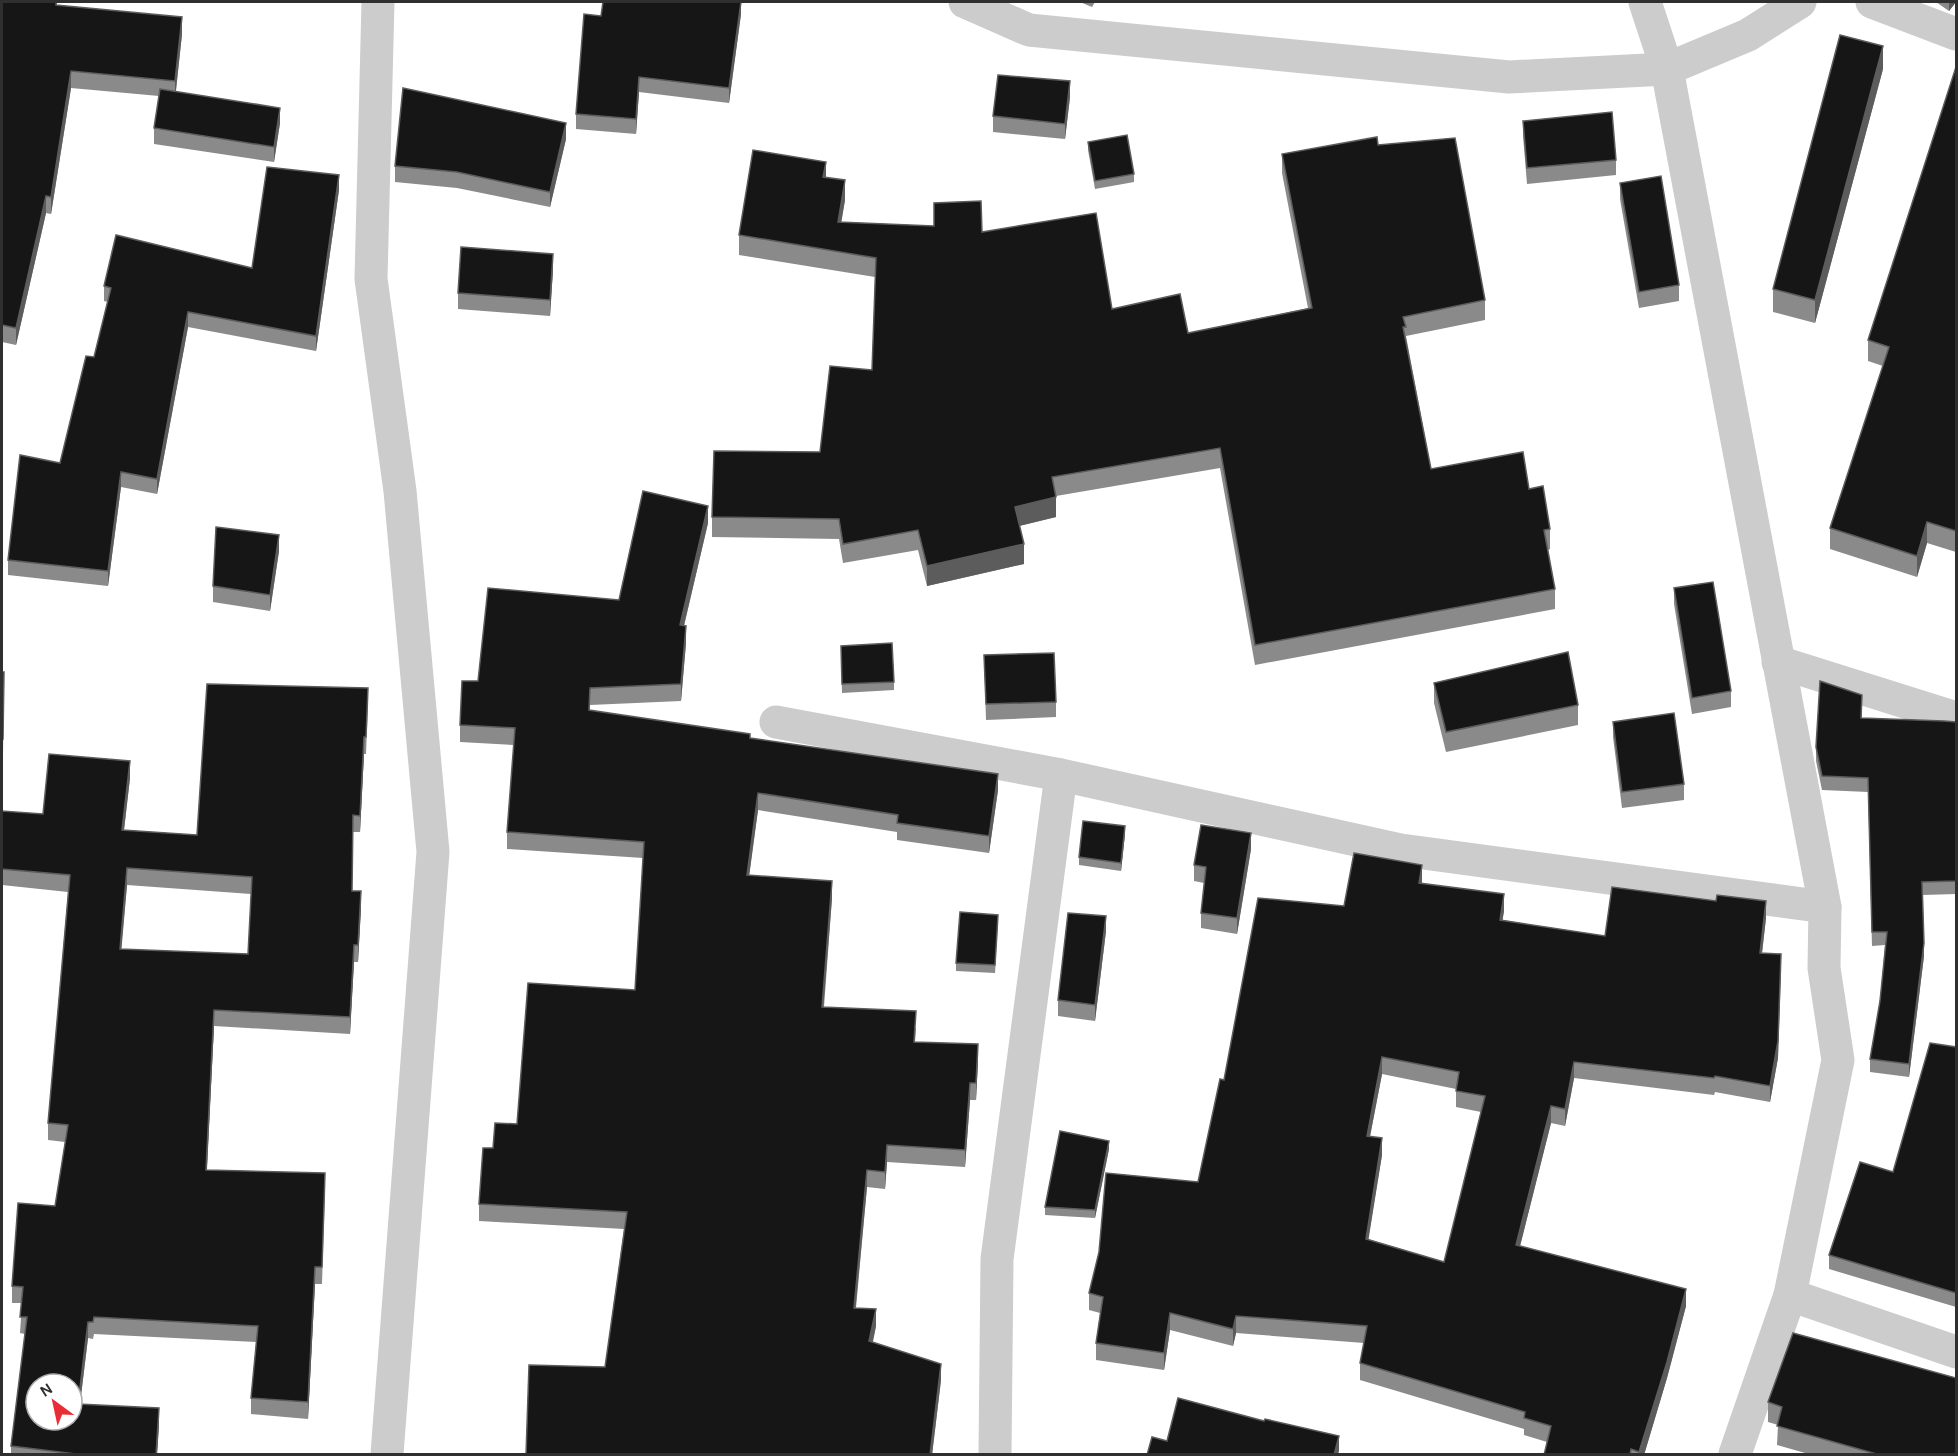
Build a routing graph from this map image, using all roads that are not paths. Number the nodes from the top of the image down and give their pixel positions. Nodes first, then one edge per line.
1 (378, 2) edge
2 (965, 2) edge
3 (1645, 2) edge
4 (1800, 2) edge
5 (1872, 2) edge
6 (1956, 34) edge
7 (1667, 69) junction
8 (1778, 663) junction
9 (1956, 718) edge
10 (776, 722) dead end
11 (1060, 775) junction
12 (1825, 907) junction
13 (1790, 1295) junction
14 (1956, 1352) edge
15 (387, 1455) edge
16 (995, 1455) edge
17 (1735, 1455) edge

1 - 15 street
2 - 7 street
3 - 7 street
4 - 7 street
5 - 6 street
7 - 8 street
8 - 9 street
8 - 12 street
10 - 11 street
11 - 12 street
11 - 16 street
12 - 13 street
13 - 14 street
13 - 17 street

